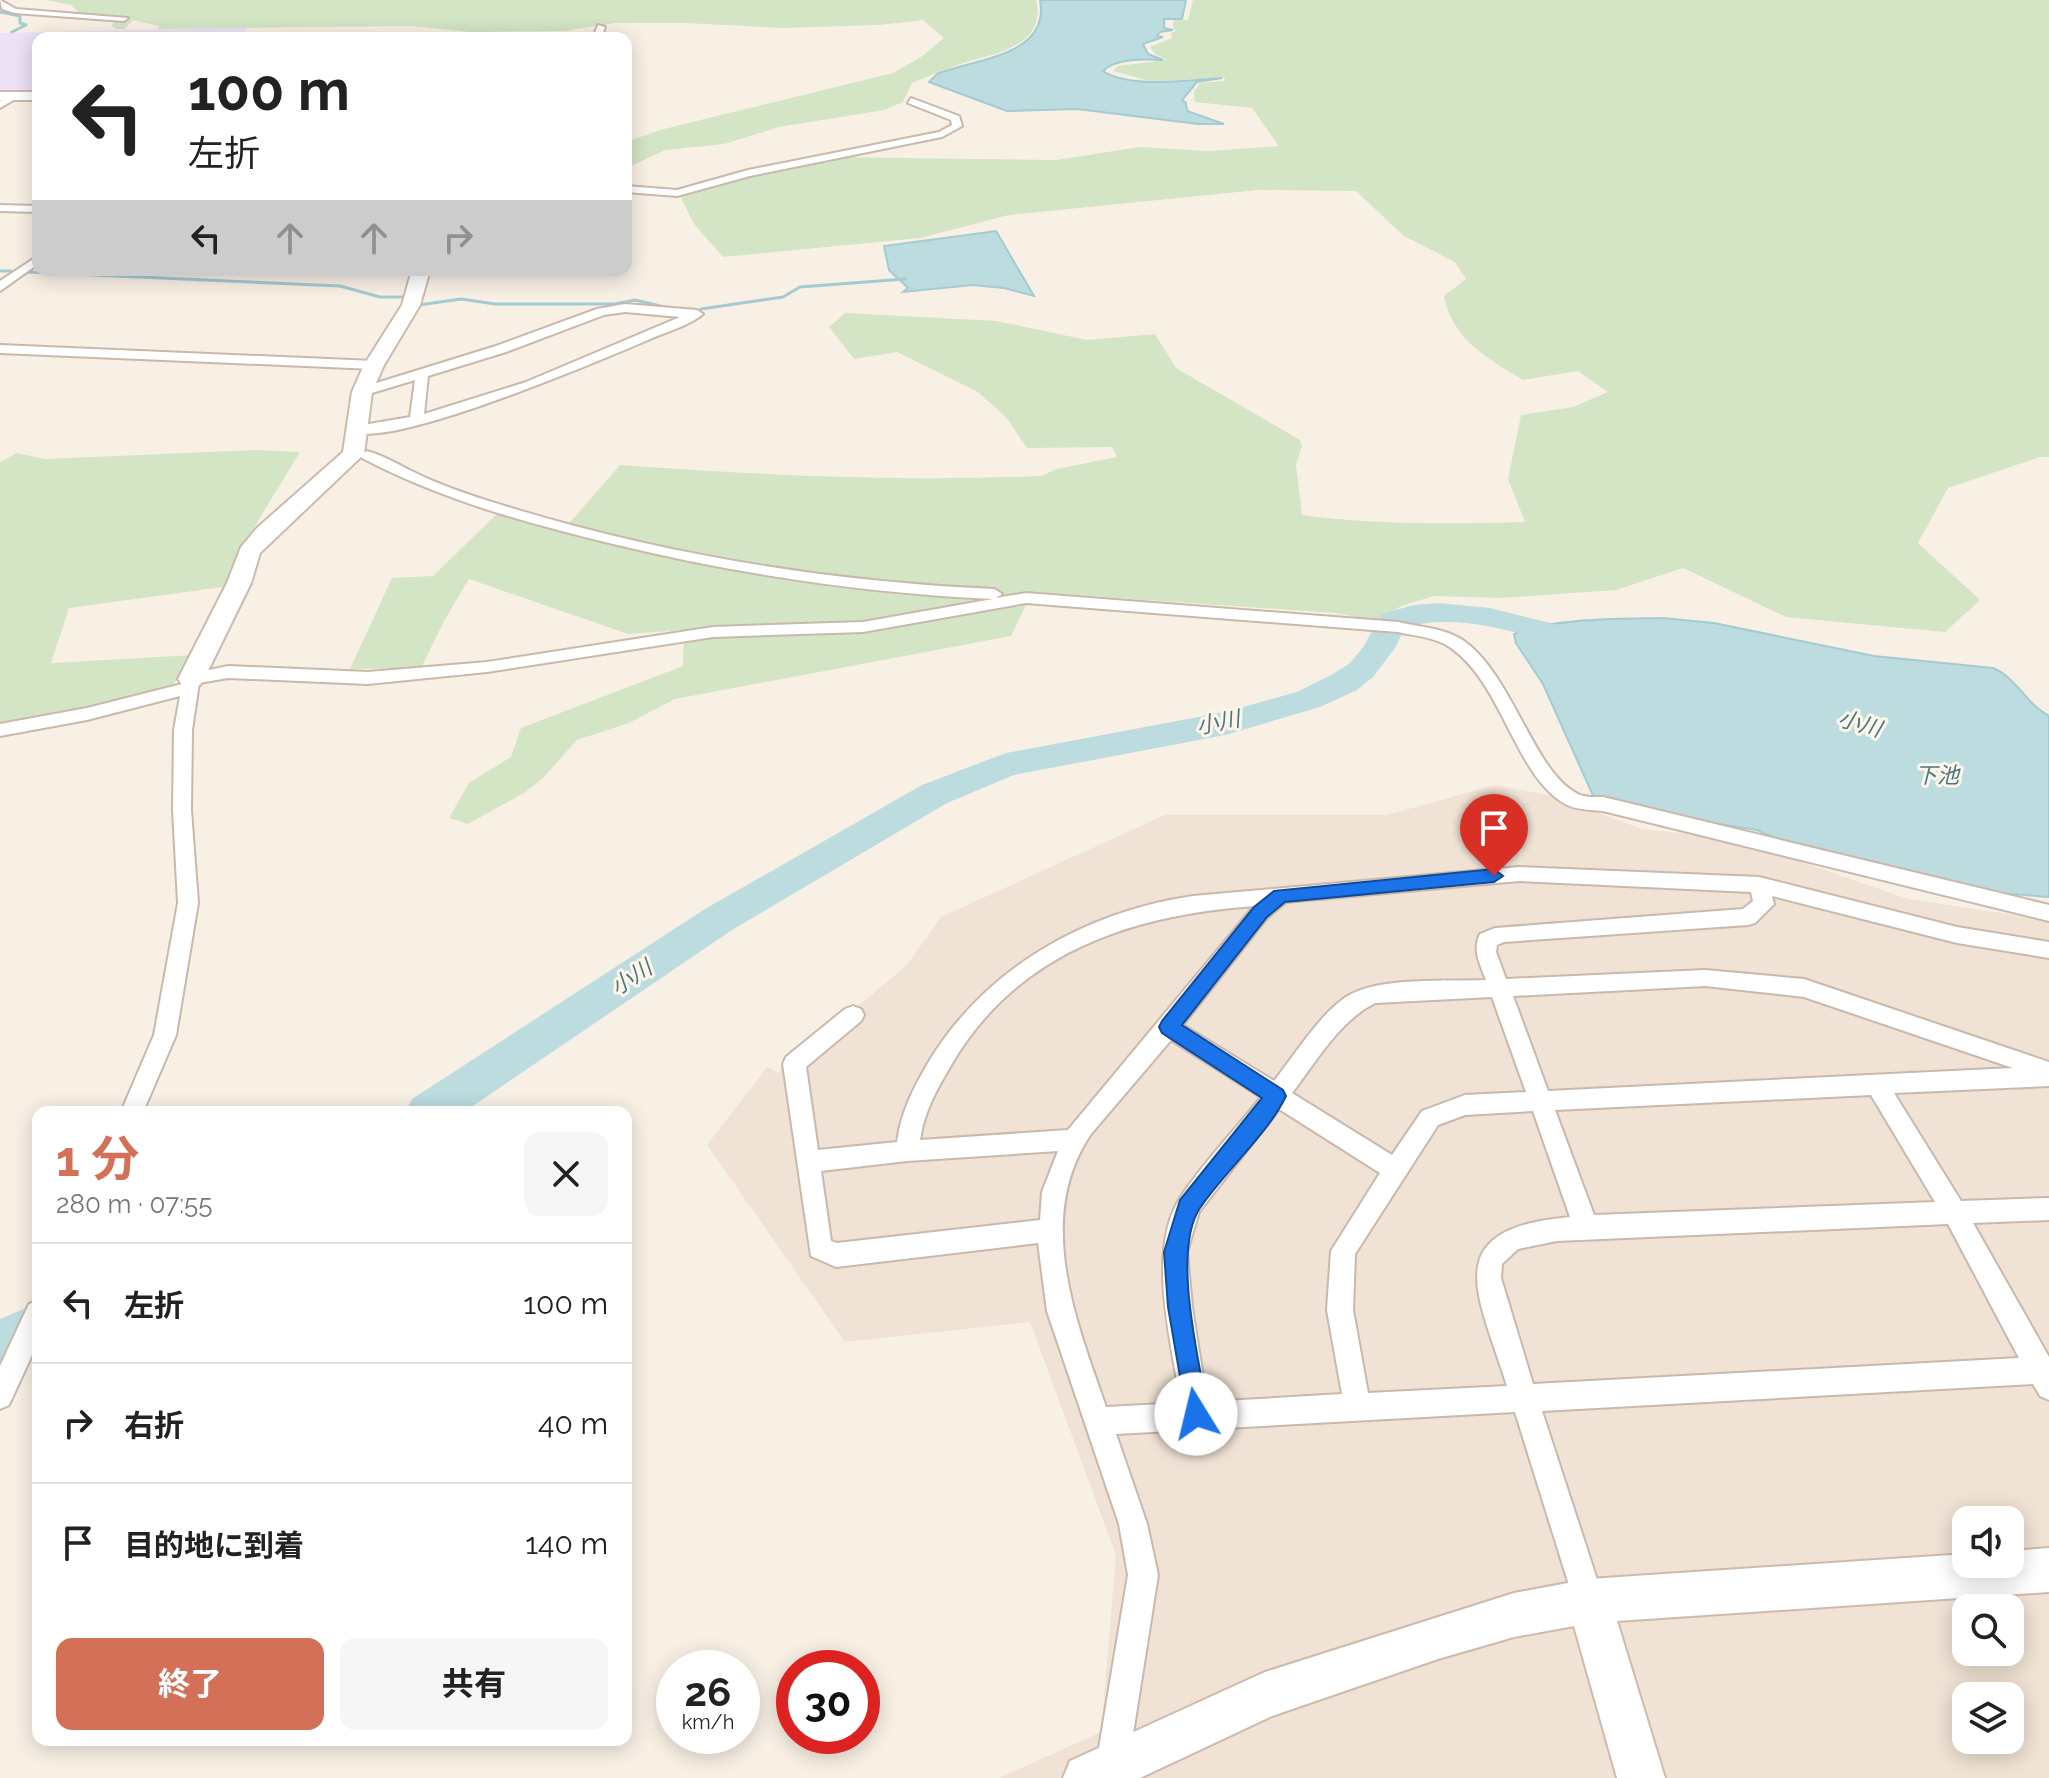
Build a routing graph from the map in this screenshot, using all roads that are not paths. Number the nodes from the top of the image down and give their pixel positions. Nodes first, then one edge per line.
1 (0, 0) edge
2 (124, 18) dead end
3 (601, 27) dead end
4 (599, 32) edge
5 (7, 96) edge
6 (32, 96) edge
7 (911, 101) dead end
8 (0, 105) edge
9 (632, 189) edge
10 (0, 208) edge
11 (32, 209) edge
12 (32, 263) edge
13 (419, 276) edge
14 (0, 287) edge
15 (608, 310) junction
16 (0, 349) edge
17 (374, 365) junction
18 (422, 377) junction
19 (369, 390) junction
20 (417, 419) junction
21 (357, 430) junction
22 (367, 455) dead end
23 (1026, 598) junction
24 (190, 683) junction
25 (0, 730) edge
26 (1759, 885) junction
27 (1280, 896) junction
28 (2049, 913) edge
29 (2049, 950) edge
30 (1501, 989) junction
31 (853, 1015) dead end
32 (1169, 1027) junction
33 (2049, 1073) edge
34 (1877, 1085) junction
35 (1276, 1096) junction
36 (1539, 1103) junction
37 (135, 1106) edge
38 (1074, 1140) junction
39 (907, 1151) junction
40 (809, 1162) junction
41 (1395, 1170) junction
42 (2049, 1209) edge
43 (1955, 1214) junction
44 (1586, 1227) junction
45 (1050, 1230) junction
46 (32, 1326) edge
47 (2046, 1376) edge
48 (0, 1396) edge
49 (1524, 1400) junction
50 (1358, 1407) junction
51 (1196, 1414) junction
52 (1098, 1421) junction
53 (2049, 1570) edge
54 (1589, 1601) junction
55 (1102, 1775) edge
56 (1641, 1778) edge

1 - 2 street
3 - 4 street
5 - 6 street
5 - 8 street
7 - 9 street
10 - 11 street
12 - 14 street
13 - 17 street
15 - 18 street
15 - 19 street
15 - 20 street
16 - 17 street
17 - 19 street
18 - 19 street
18 - 20 street
19 - 21 street
20 - 21 street
21 - 24 street
22 - 23 street
23 - 24 street
23 - 28 street
24 - 25 street
24 - 37 street
26 - 27 street
26 - 29 street
26 - 30 street
27 - 32 street
27 - 39 street
30 - 33 street
30 - 35 street
30 - 36 street
31 - 40 street
32 - 35 street
32 - 38 street
33 - 34 street
34 - 36 street
34 - 43 street
35 - 41 street
35 - 51 street
36 - 41 street
36 - 44 street
38 - 39 street
38 - 45 street
39 - 40 street
40 - 45 street
41 - 50 street
42 - 43 street
43 - 44 street
43 - 47 street
44 - 49 street
45 - 52 street
46 - 48 street
47 - 49 street
49 - 50 street
49 - 54 street
50 - 51 street
51 - 52 street
52 - 55 street
53 - 54 street
54 - 55 street
54 - 56 street

